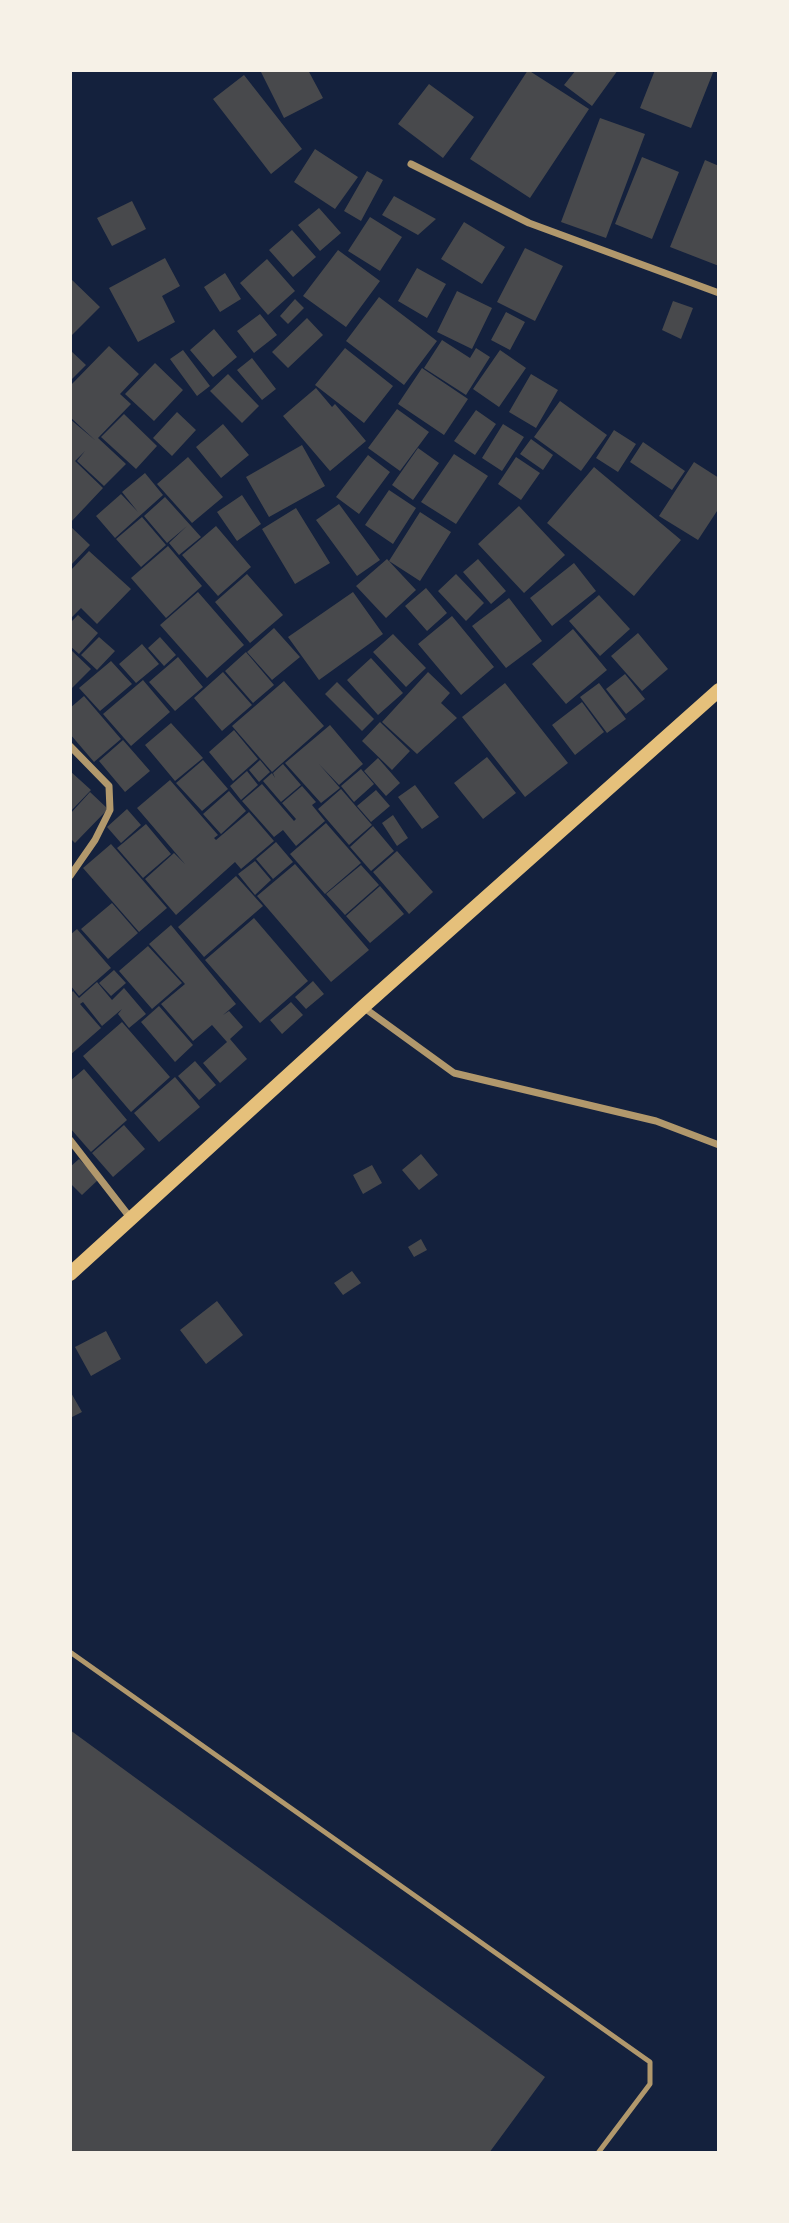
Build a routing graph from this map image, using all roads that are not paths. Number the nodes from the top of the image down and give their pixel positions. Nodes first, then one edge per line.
1 (411, 164) dead end
2 (719, 293) edge
3 (719, 690) edge
4 (70, 746) edge
5 (70, 876) edge
6 (363, 1007) junction
7 (70, 1140) edge
8 (719, 1145) edge
9 (132, 1221) junction
10 (70, 1274) edge
11 (70, 1652) edge
12 (598, 2153) edge

1 - 2 street
3 - 6 main road
4 - 5 street
6 - 8 street
6 - 9 main road
7 - 9 street
9 - 10 main road
11 - 12 lane

